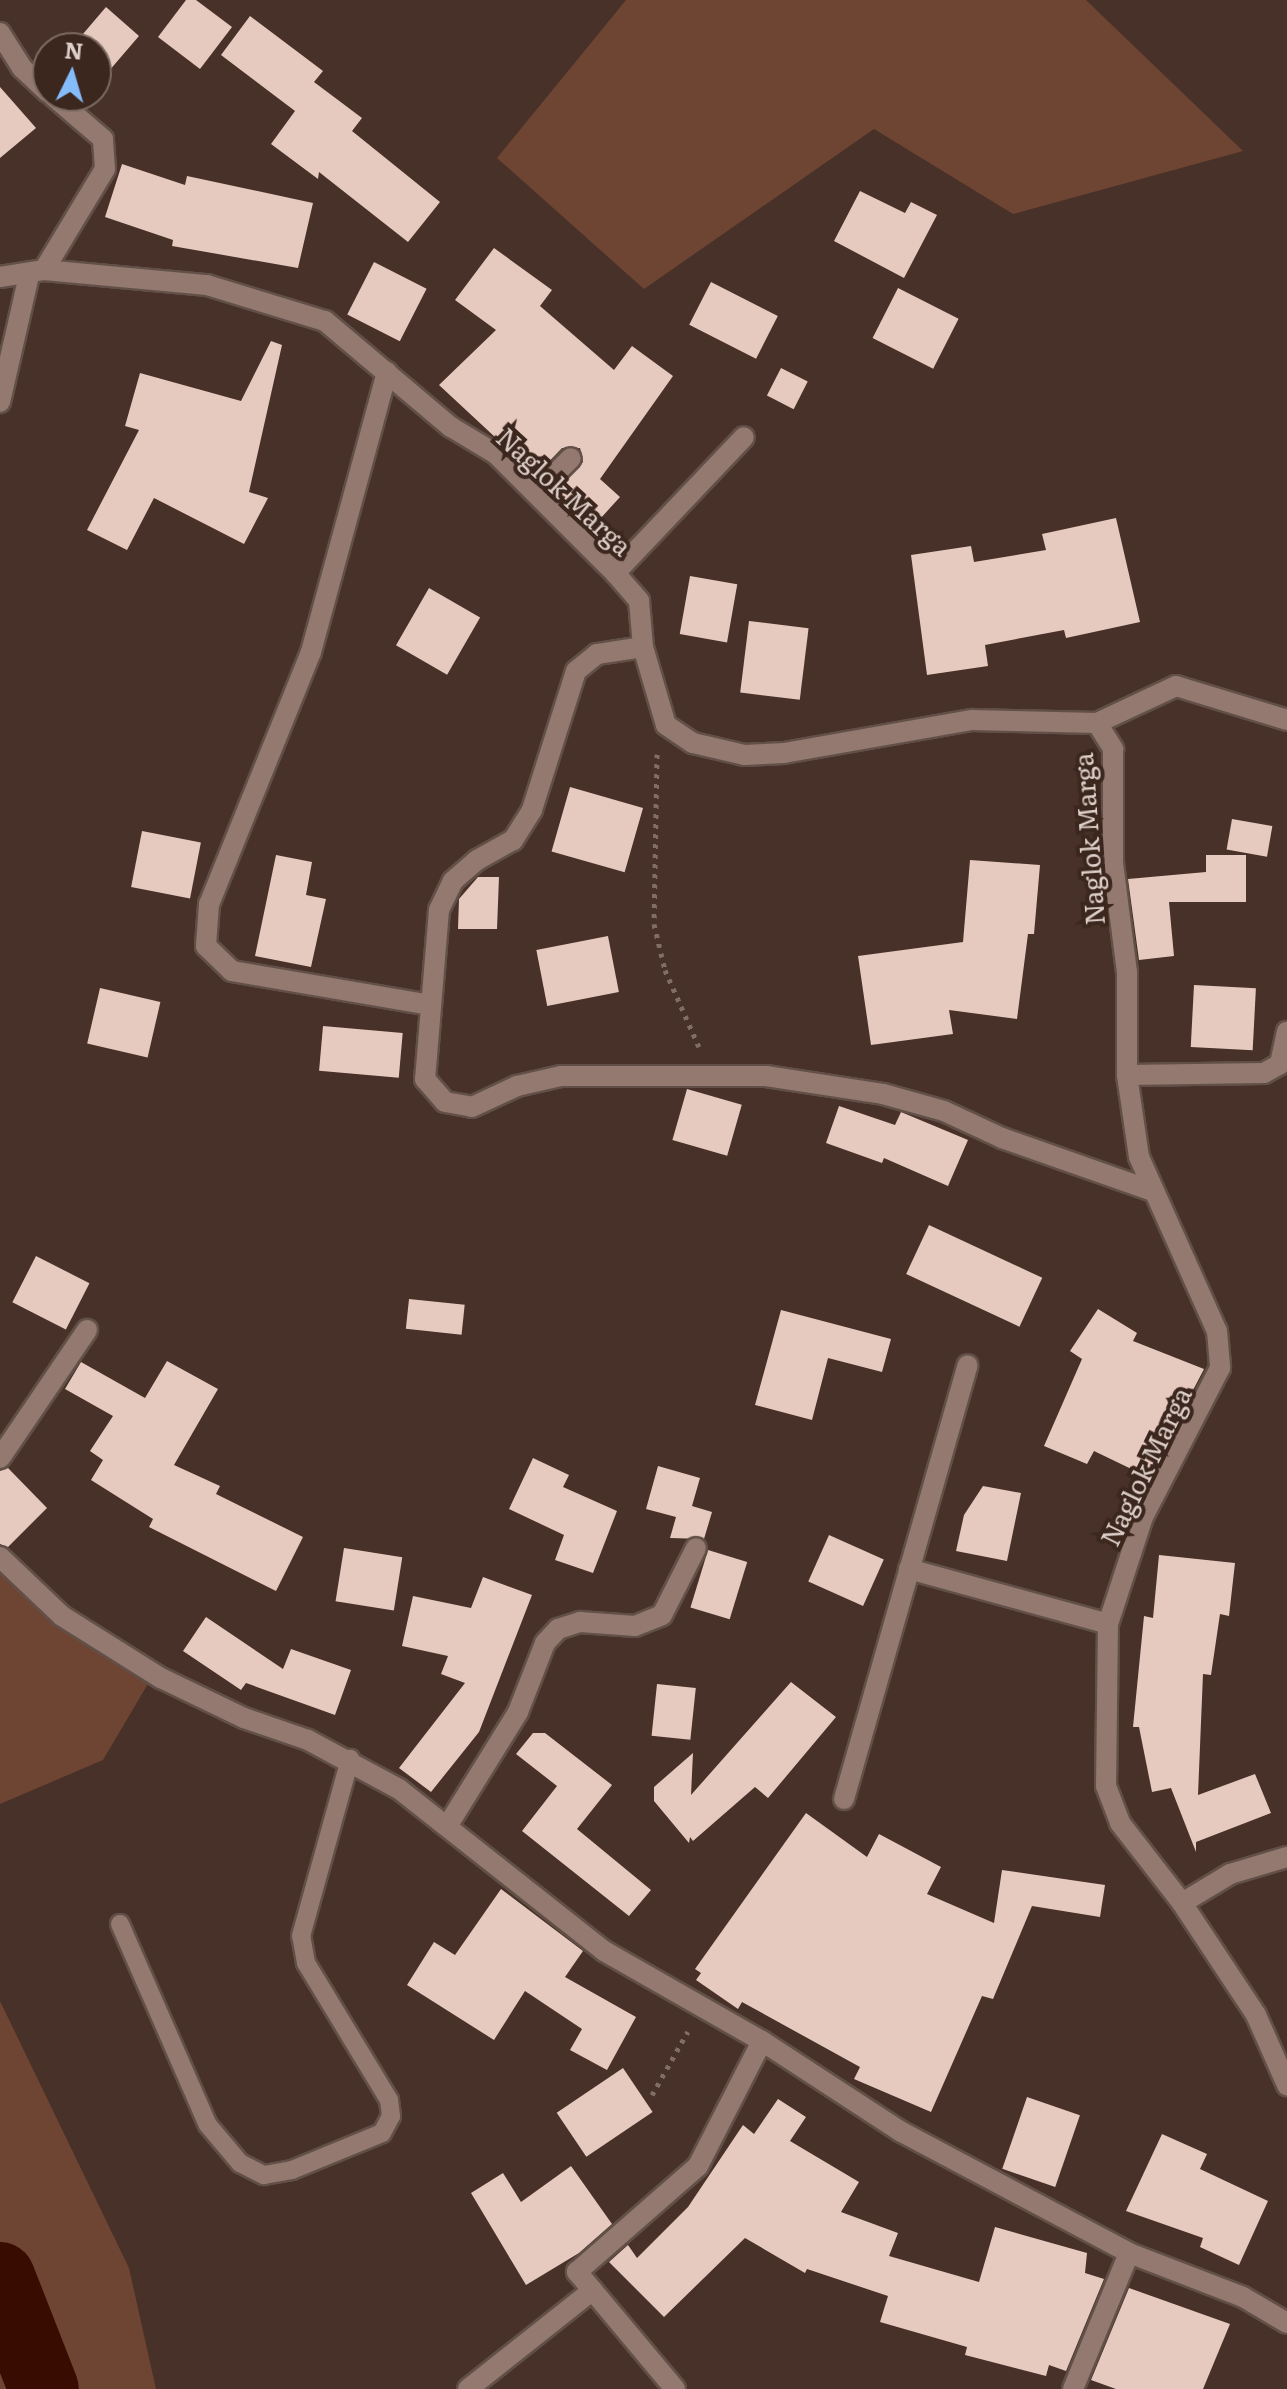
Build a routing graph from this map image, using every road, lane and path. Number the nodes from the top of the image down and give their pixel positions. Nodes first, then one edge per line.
1 (0, 33) edge
2 (32, 77) edge
3 (72, 112) edge
4 (36, 273) junction
5 (0, 277) edge
6 (387, 372) junction
7 (0, 402) edge
8 (744, 437) dead end
9 (571, 458) dead end
10 (536, 493) junction
11 (615, 573) junction
12 (643, 647) junction
13 (1287, 720) edge
14 (1097, 723) junction
15 (666, 725) junction
16 (430, 1005) junction
17 (1287, 1032) edge
18 (1127, 1075) junction
19 (714, 1077) junction
20 (1150, 1190) junction
21 (87, 1330) dead end
22 (968, 1365) dead end
23 (0, 1458) edge
24 (696, 1548) dead end
25 (0, 1557) edge
26 (909, 1569) junction
27 (1108, 1624) junction
28 (350, 1759) junction
29 (844, 1799) dead end
30 (448, 1825) junction
31 (1287, 1857) edge
32 (1182, 1903) junction
33 (120, 1924) dead end
34 (691, 2002) junction
35 (762, 2041) junction
36 (1285, 2074) edge
37 (652, 2095) dead end
38 (1129, 2253) junction
39 (593, 2290) junction
40 (1287, 2323) edge
41 (468, 2389) edge
42 (675, 2389) edge
43 (1073, 2389) edge

1 - 2 street
3 - 4 street
4 - 5 street, Naglok Marga
4 - 6 street, Naglok Marga
4 - 7 street
6 - 10 street, Naglok Marga
6 - 16 street
8 - 11 street
9 - 10 street
10 - 11 street, Naglok Marga
11 - 12 street, Naglok Marga
12 - 15 street, Naglok Marga
12 - 16 street
13 - 14 street
14 - 15 street, Naglok Marga
14 - 18 street, Naglok Marga
15 - 19 path
16 - 19 street
17 - 18 street
18 - 20 street, Naglok Marga
19 - 20 street
20 - 27 street, Naglok Marga
21 - 23 street
22 - 26 street
24 - 30 street
25 - 28 street
26 - 27 street
26 - 29 street
27 - 32 street, Naglok Marga
28 - 30 street
28 - 33 lane
30 - 34 street
31 - 32 street
32 - 36 street, Naglok Marga
34 - 35 street
34 - 37 path
35 - 38 street
35 - 39 street
38 - 40 street
38 - 43 street
39 - 41 street
39 - 42 street

